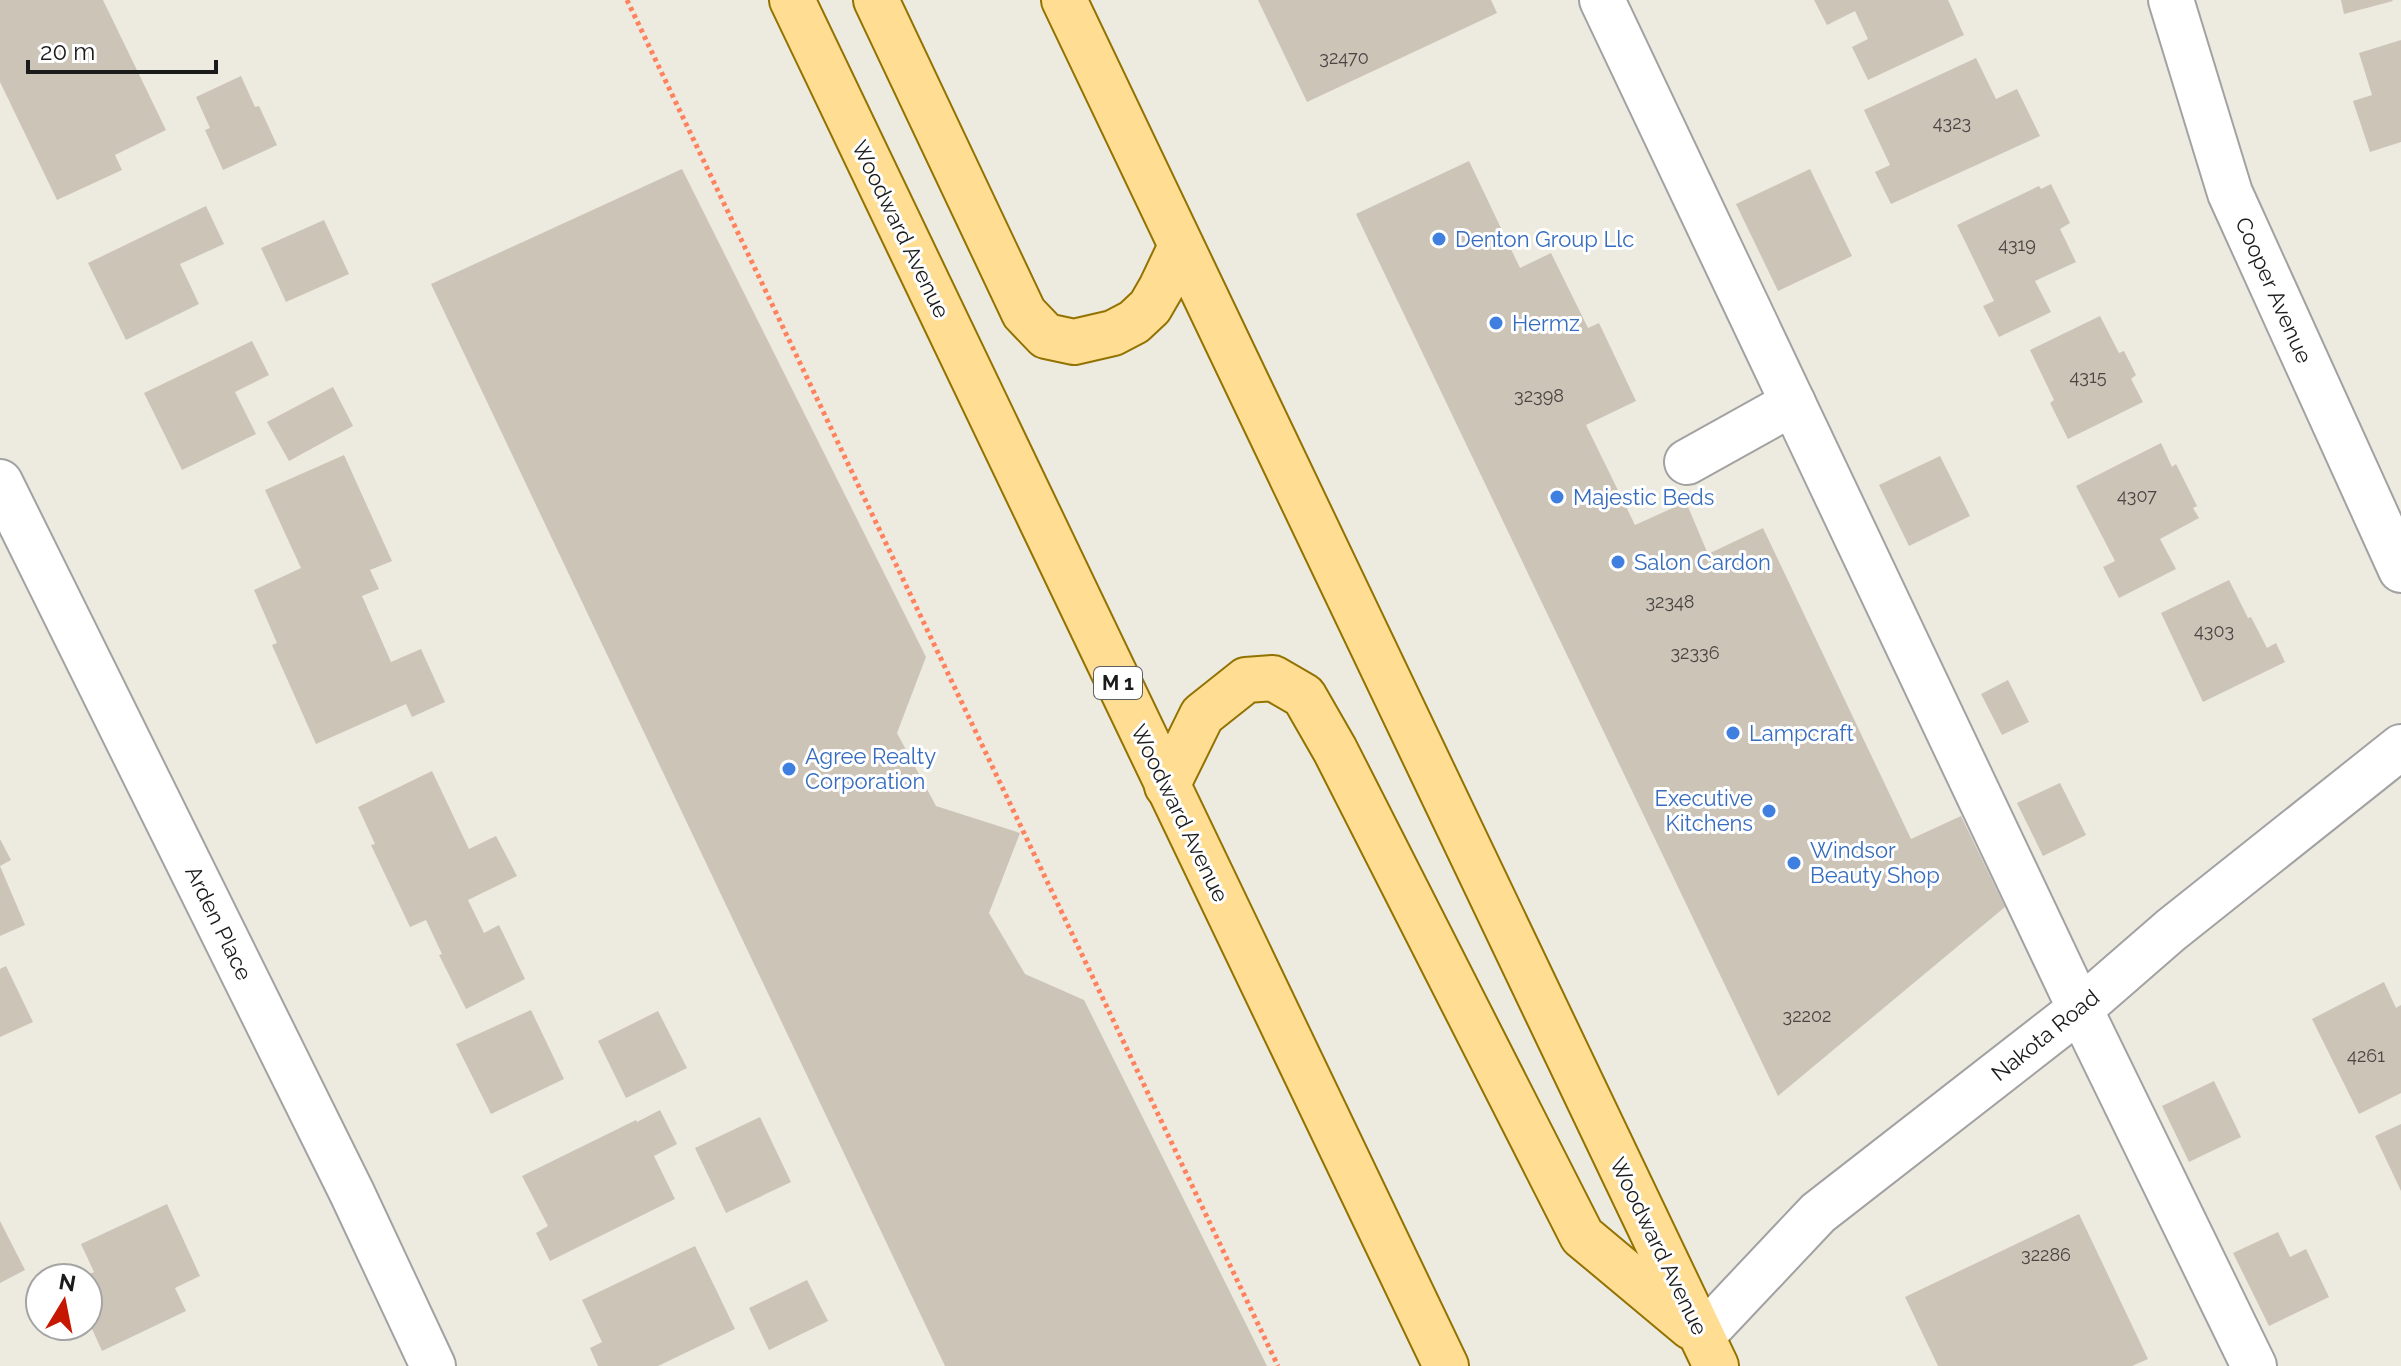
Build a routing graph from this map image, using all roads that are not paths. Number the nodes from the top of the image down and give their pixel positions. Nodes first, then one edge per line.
1 (792, 0) edge
2 (876, 0) edge
3 (1064, 0) edge
4 (1602, 0) edge
5 (2171, 0) edge
6 (1181, 246) junction
7 (1793, 403) junction
8 (1687, 462) dead end
9 (0, 482) edge
10 (2401, 570) edge
11 (2401, 747) edge
12 (1167, 786) junction
13 (2080, 1009) junction
14 (1709, 1351) edge
15 (433, 1366) edge
16 (1446, 1366) edge
17 (2254, 1366) edge

1 - 12 main road, Woodward Avenue / M 1
2 - 6 main road
3 - 6 main road, Woodward Avenue
4 - 7 street
5 - 10 street, Cooper Avenue
6 - 14 main road, Woodward Avenue
7 - 8 street
7 - 13 street
9 - 15 street, Arden Place
11 - 13 street, Nakota Road
12 - 14 main road
12 - 16 main road, Woodward Avenue / M 1
13 - 14 street, Nakota Road
13 - 17 street

